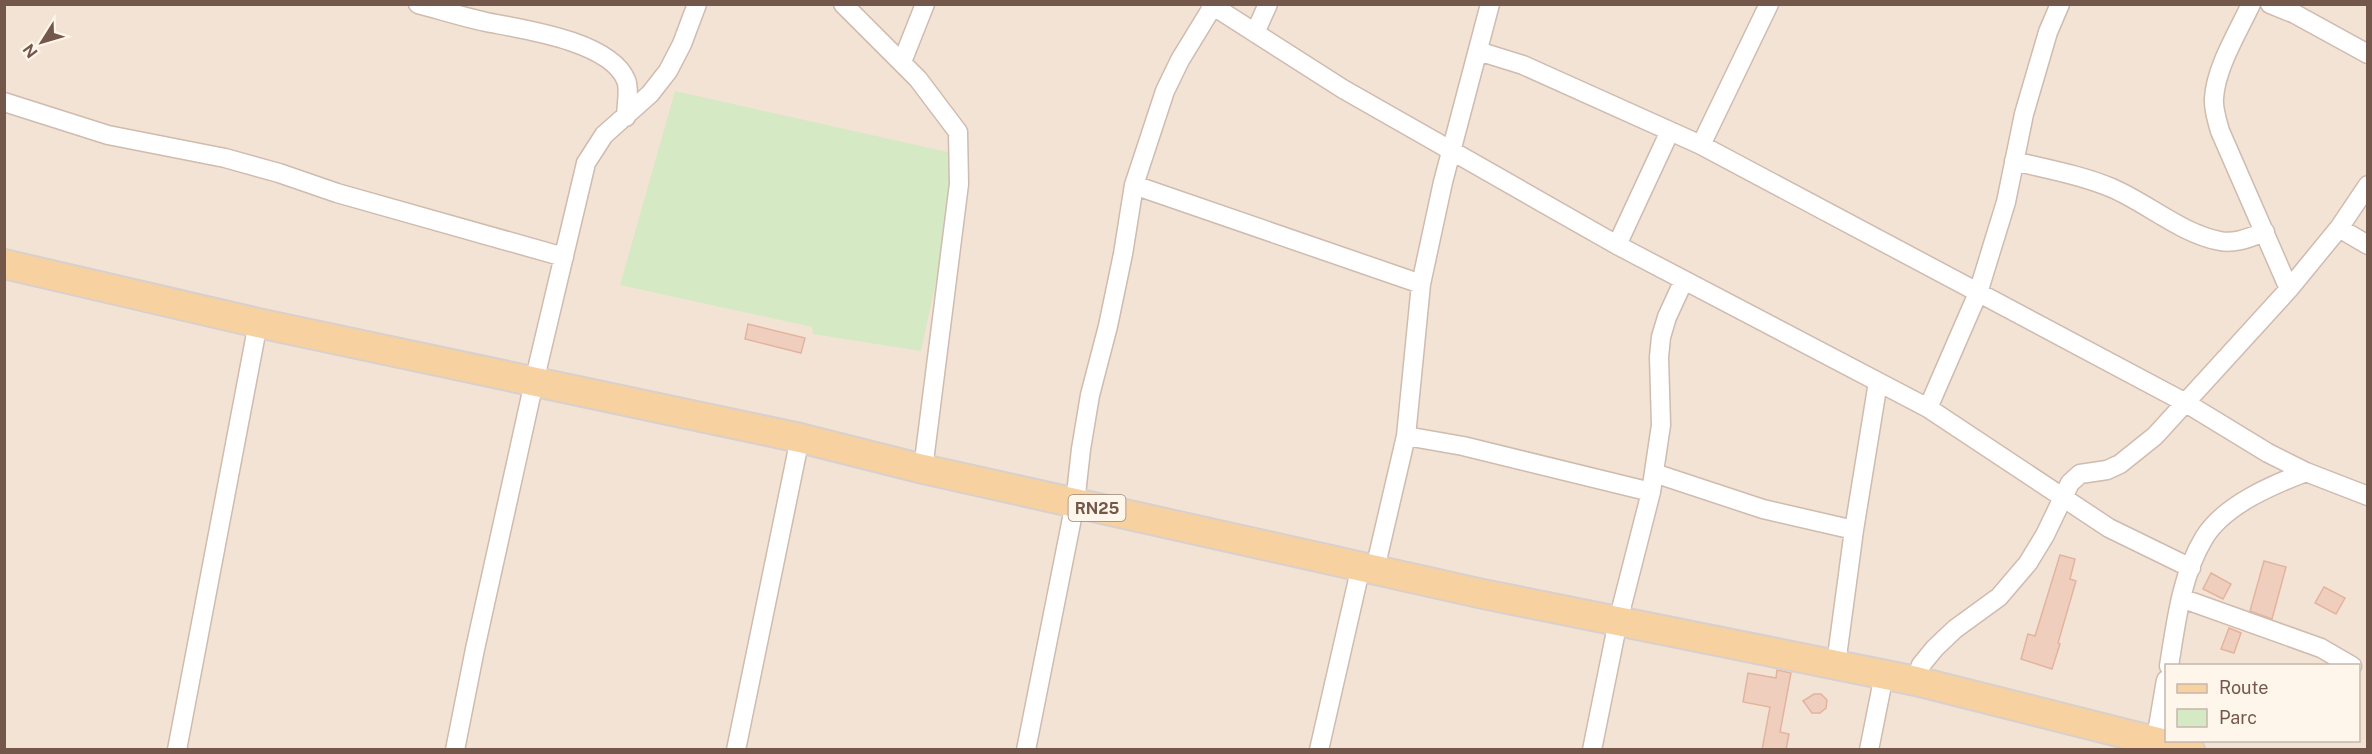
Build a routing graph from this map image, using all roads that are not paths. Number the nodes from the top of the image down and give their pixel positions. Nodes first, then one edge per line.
1 (418, 4) edge
2 (697, 4) edge
3 (843, 4) edge
4 (925, 4) edge
5 (1268, 4) edge
6 (1490, 4) edge
7 (2060, 4) edge
8 (2251, 4) edge
9 (2270, 4) edge
10 (1212, 5) edge
11 (1768, 5) edge
12 (2298, 9) edge
13 (1255, 33) junction
14 (1478, 51) junction
15 (2367, 54) edge
16 (902, 62) junction
17 (4, 102) edge
18 (626, 117) junction
19 (1670, 131) junction
20 (1701, 145) junction
21 (1451, 152) junction
22 (2014, 161) junction
23 (1134, 185) junction
24 (2367, 185) edge
25 (2339, 228) junction
26 (2265, 232) junction
27 (1617, 245) junction
28 (2367, 245) edge
29 (564, 257) junction
30 (6, 268) edge
31 (1684, 280) junction
32 (1421, 284) junction
33 (2289, 289) junction
34 (1978, 292) junction
35 (258, 323) junction
36 (534, 382) junction
37 (1878, 382) junction
38 (2186, 403) junction
39 (1928, 408) junction
40 (1406, 436) junction
41 (800, 438) junction
42 (923, 469) junction
43 (2306, 472) junction
44 (1654, 473) junction
45 (1651, 492) junction
46 (2062, 496) junction
47 (2367, 496) edge
48 (1075, 503) junction
49 (1854, 530) junction
50 (1368, 567) junction
51 (2191, 568) junction
52 (2181, 598) junction
53 (1618, 621) junction
54 (1836, 664) junction
55 (2169, 664) edge
56 (2349, 664) edge
57 (1884, 675) junction
58 (1916, 681) junction
59 (2165, 686) edge
60 (2155, 746) edge
61 (177, 750) edge
62 (455, 750) edge
63 (736, 750) edge
64 (1026, 750) edge
65 (1319, 750) edge
66 (1592, 750) edge
67 (1869, 750) edge
68 (2190, 750) edge

1 - 18 street
2 - 18 street
3 - 16 street
4 - 16 street
5 - 13 street
6 - 14 street
7 - 22 street
8 - 26 street
9 - 12 street
10 - 13 street
10 - 23 street
11 - 20 street
12 - 15 street
13 - 21 street
14 - 19 street
14 - 21 street
16 - 42 street
17 - 29 street
18 - 29 street
19 - 20 street
19 - 27 street
20 - 34 street
21 - 27 street
21 - 32 street
22 - 26 street
22 - 34 street
23 - 32 street
23 - 48 street
24 - 25 street
25 - 28 street
25 - 33 street
26 - 33 street
27 - 31 street
29 - 36 street
30 - 35 main road, RN25
31 - 37 street
31 - 44 street
32 - 40 street
33 - 38 street
34 - 38 street
34 - 39 street
35 - 36 main road, RN25
35 - 61 street
36 - 41 main road, RN25
36 - 62 street
37 - 39 street
37 - 49 street
38 - 43 street
38 - 46 street
39 - 46 street
40 - 45 street
40 - 50 street
41 - 42 main road, RN25
41 - 63 street
42 - 48 main road, RN25
43 - 47 street
43 - 51 street
44 - 45 street
44 - 49 street
45 - 53 street
46 - 51 street
46 - 58 street
48 - 50 main road, RN25
48 - 64 street
49 - 54 street
50 - 53 main road, RN25
50 - 65 street
51 - 52 street
52 - 55 street
52 - 56 street
53 - 54 main road, RN25
53 - 66 street
54 - 57 main road, RN25
57 - 58 main road, RN25
57 - 67 street
58 - 60 main road, RN25
59 - 60 street
60 - 68 main road, RN25

